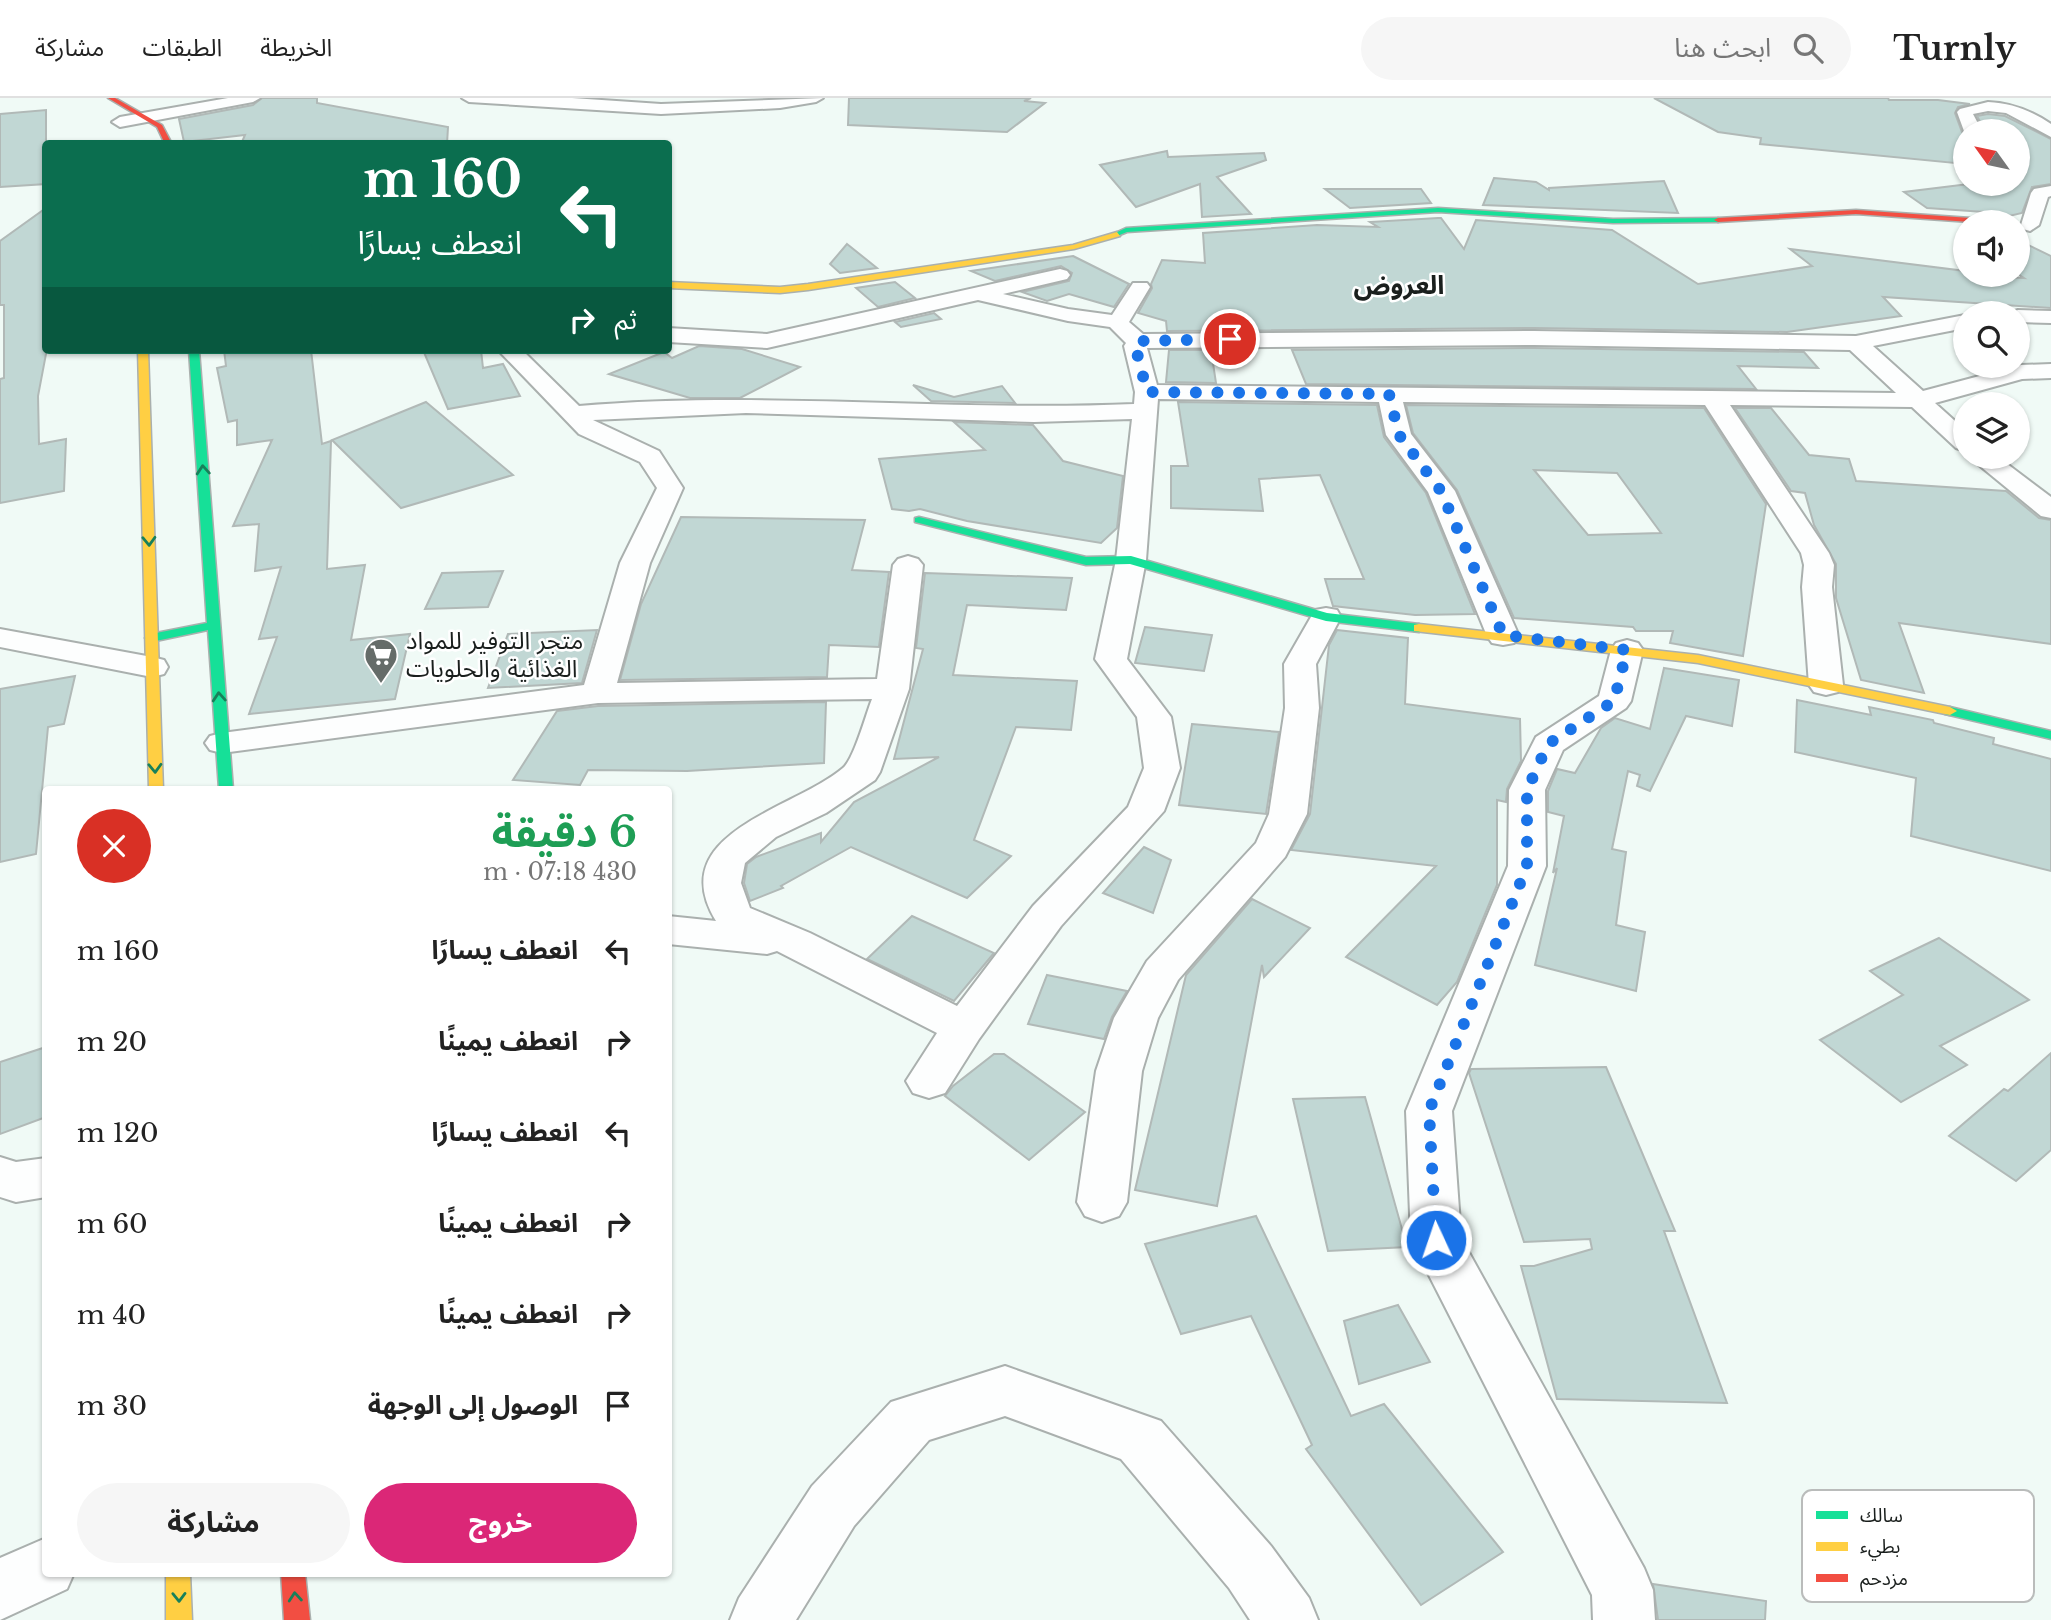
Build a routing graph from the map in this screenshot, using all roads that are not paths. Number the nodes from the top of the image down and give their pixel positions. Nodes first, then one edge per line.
1 (91, 98) edge
2 (111, 98) edge
3 (253, 98) edge
4 (469, 98) edge
5 (816, 98) edge
6 (146, 118) junction
7 (1967, 119) edge
8 (120, 122) junction
9 (2051, 132) edge
10 (133, 138) dead end
11 (167, 140) edge
12 (2051, 191) edge
13 (1953, 219) edge
14 (2030, 220) edge
15 (2030, 226) edge
16 (2051, 232) edge
17 (1060, 275) dead end
18 (672, 285) edge
19 (1140, 287) dead end
20 (978, 295) junction
21 (2030, 316) edge
22 (2051, 317) edge
23 (1953, 324) edge
24 (1128, 332) junction
25 (672, 335) edge
26 (1856, 343) junction
27 (143, 354) edge
28 (194, 354) edge
29 (513, 354) edge
30 (2051, 371) edge
31 (1389, 394) junction
32 (1713, 398) junction
33 (1918, 400) junction
34 (1146, 401) junction
35 (573, 414) junction
36 (1953, 432) edge
37 (1998, 469) edge
38 (2051, 510) edge
39 (919, 520) dead end
40 (1131, 560) junction
41 (908, 565) dead end
42 (1326, 617) junction
43 (214, 625) junction
44 (1503, 635) junction
45 (0, 638) edge
46 (1627, 650) junction
47 (152, 652) junction
48 (1826, 685) junction
49 (892, 689) junction
50 (598, 693) junction
51 (2051, 735) edge
52 (222, 743) junction
53 (156, 786) edge
54 (226, 786) edge
55 (672, 930) edge
56 (795, 943) junction
57 (964, 1028) junction
58 (929, 1081) dead end
59 (0, 1177) edge
60 (42, 1178) edge
61 (1102, 1202) dead end
62 (42, 1571) edge
63 (178, 1577) edge
64 (293, 1577) edge
65 (0, 1590) edge
66 (179, 1620) edge
67 (297, 1620) edge
68 (761, 1620) edge
69 (1287, 1620) edge
70 (1624, 1620) edge

1 - 8 street
2 - 6 street
3 - 6 street
4 - 5 street
6 - 8 street
6 - 11 street
7 - 9 street
8 - 10 street
12 - 14 street
13 - 18 street
15 - 16 street
17 - 20 street
19 - 24 street
20 - 24 street
20 - 25 street
21 - 22 street
23 - 26 street
24 - 26 street
24 - 34 street
26 - 33 street
27 -> 47 street
43 -> 28 street
29 - 35 street
30 - 33 street
31 - 32 street
31 - 34 street
31 - 44 street
32 - 33 street
32 - 48 street
33 - 36 street
34 - 35 street
34 - 40 street
35 - 50 street
37 - 38 street
39 - 40 street
40 - 42 street
40 - 57 street
41 - 49 street
42 - 44 street
42 - 61 street
43 - 47 street
52 -> 43 street
44 - 46 street
45 - 47 street
46 - 48 street
46 - 70 street
47 -> 53 street
48 - 51 street
49 - 50 street
49 - 56 street
50 - 52 street
52 - 54 street
55 - 56 street
56 - 57 street
57 - 58 street
59 - 60 street
62 - 65 street
63 -> 66 street
67 -> 64 street
68 - 69 street

